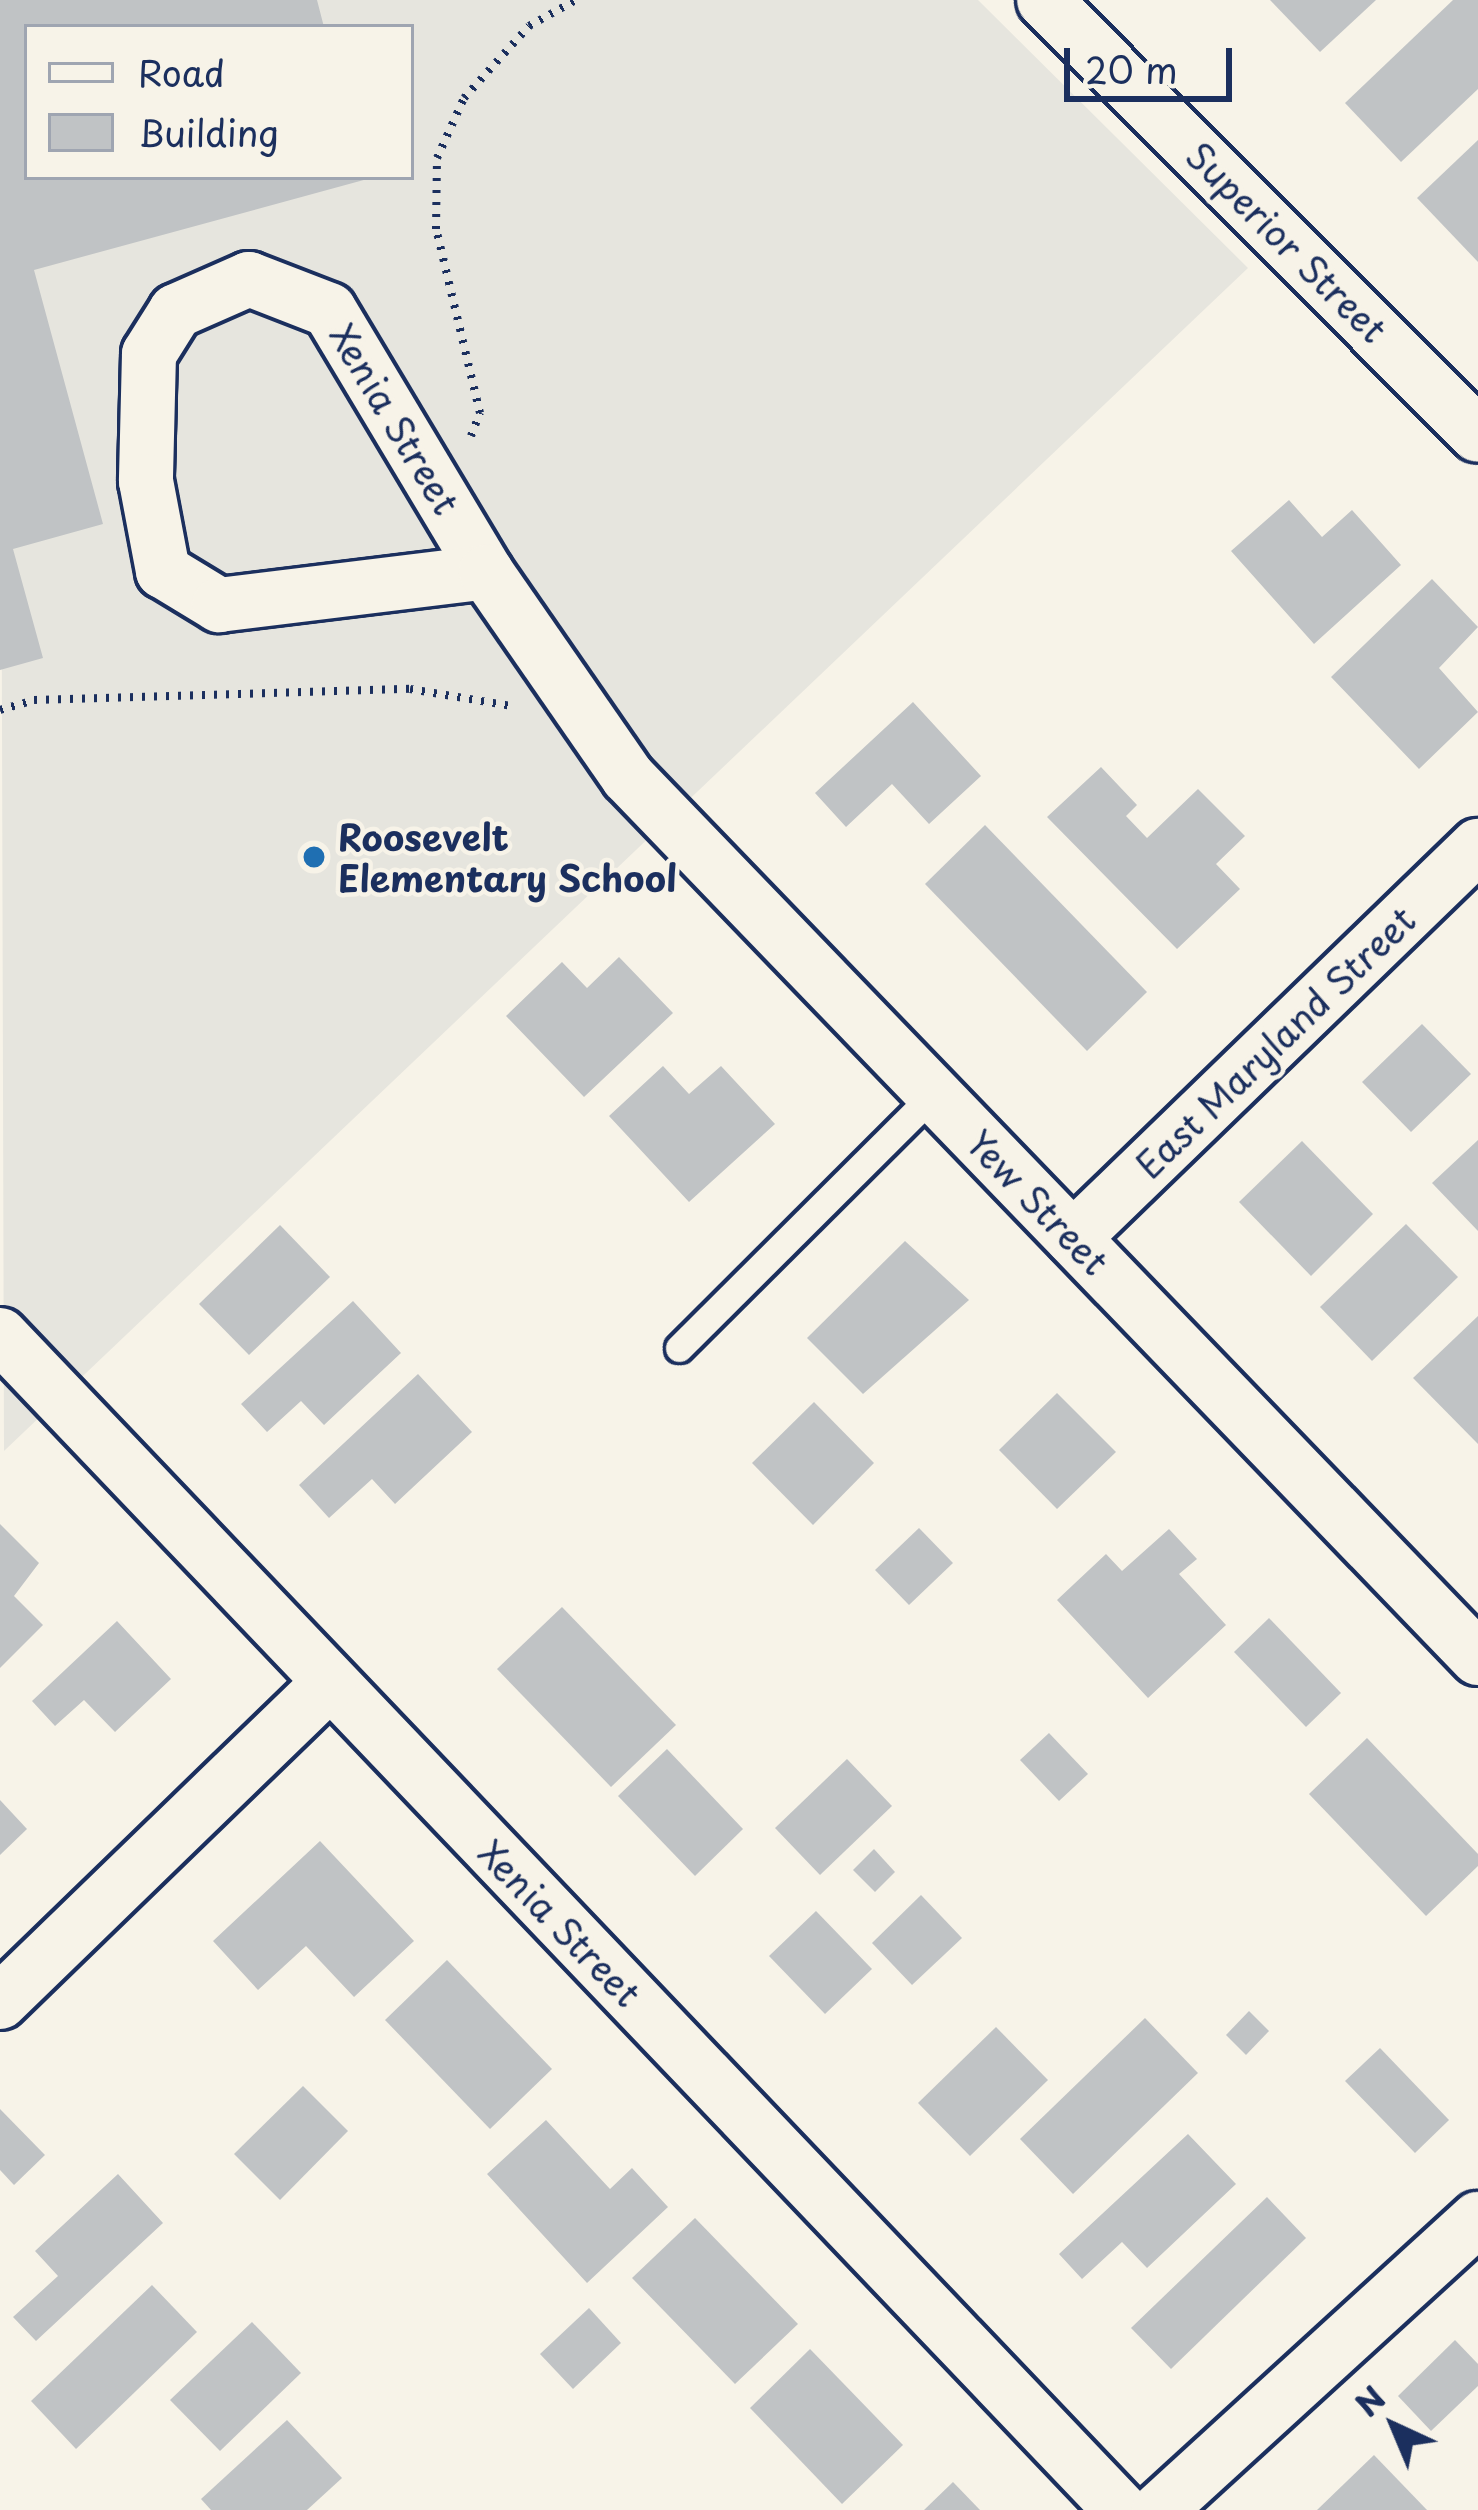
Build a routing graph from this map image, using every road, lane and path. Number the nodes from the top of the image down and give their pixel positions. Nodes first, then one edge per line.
1 (576, 0) edge
2 (1044, 0) edge
3 (1478, 435) edge
4 (446, 505) junction
5 (486, 572) junction
6 (519, 707) dead end
7 (0, 710) edge
8 (604, 742) joint
9 (1478, 845) edge
10 (934, 1094) junction
11 (1072, 1238) junction
12 (0, 1335) edge
13 (679, 1348) dead end
14 (1478, 1658) edge
15 (329, 1683) junction
16 (0, 2002) edge
17 (1478, 2218) edge
18 (1121, 2510) edge
19 (1159, 2510) edge

1 - 4 path
2 - 3 street, Superior Street
4 - 5 street, Xenia Street
4 - 5 street, Xenia Street
5 - 8 street, Xenia Street
6 - 7 path
8 - 10 street, Yew Street
9 - 11 street, East Maryland Street
10 - 11 street, Yew Street
10 - 13 lane
11 - 14 street, Yew Street
12 - 15 street, Xenia Street
15 - 16 street
15 - 18 street, Xenia Street
17 - 19 street

